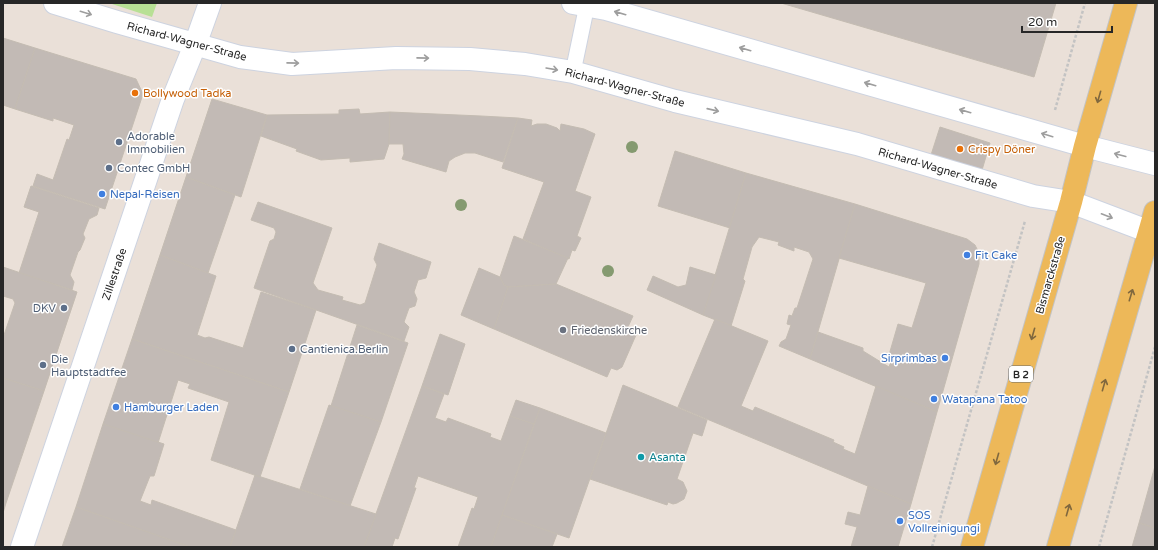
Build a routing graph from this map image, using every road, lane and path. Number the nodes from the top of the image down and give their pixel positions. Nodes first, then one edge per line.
1 (56, 3) edge
2 (210, 3) edge
3 (1085, 3) edge
4 (1126, 3) edge
5 (580, 4) edge
6 (195, 45) junction
7 (573, 72) junction
8 (1048, 135) junction
9 (1085, 146) junction
10 (1155, 164) edge
11 (1033, 196) junction
12 (1071, 202) junction
13 (1155, 212) edge
14 (1152, 233) edge
15 (1155, 347) edge
16 (22, 547) edge
17 (932, 547) edge
18 (972, 547) edge
19 (1058, 547) edge
20 (1099, 547) edge

1 -> 6 street, Richard-Wagner-Straße
2 - 6 street, Zillestraße
3 - 8 path
4 -> 9 main road, Bismarckstraße / B 2
5 - 7 lane
8 -> 5 street
6 -> 7 street, Richard-Wagner-Straße
6 - 16 street, Zillestraße
7 -> 11 street, Richard-Wagner-Straße
8 - 9 street
10 -> 9 street
9 - 12 main road, Bismarckstraße / B 2
11 - 12 street, Richard-Wagner-Straße
11 - 17 path
12 -> 14 street, Richard-Wagner-Straße
12 -> 18 main road, Bismarckstraße / B 2
13 - 14 main road
19 -> 14 main road
15 - 20 path

